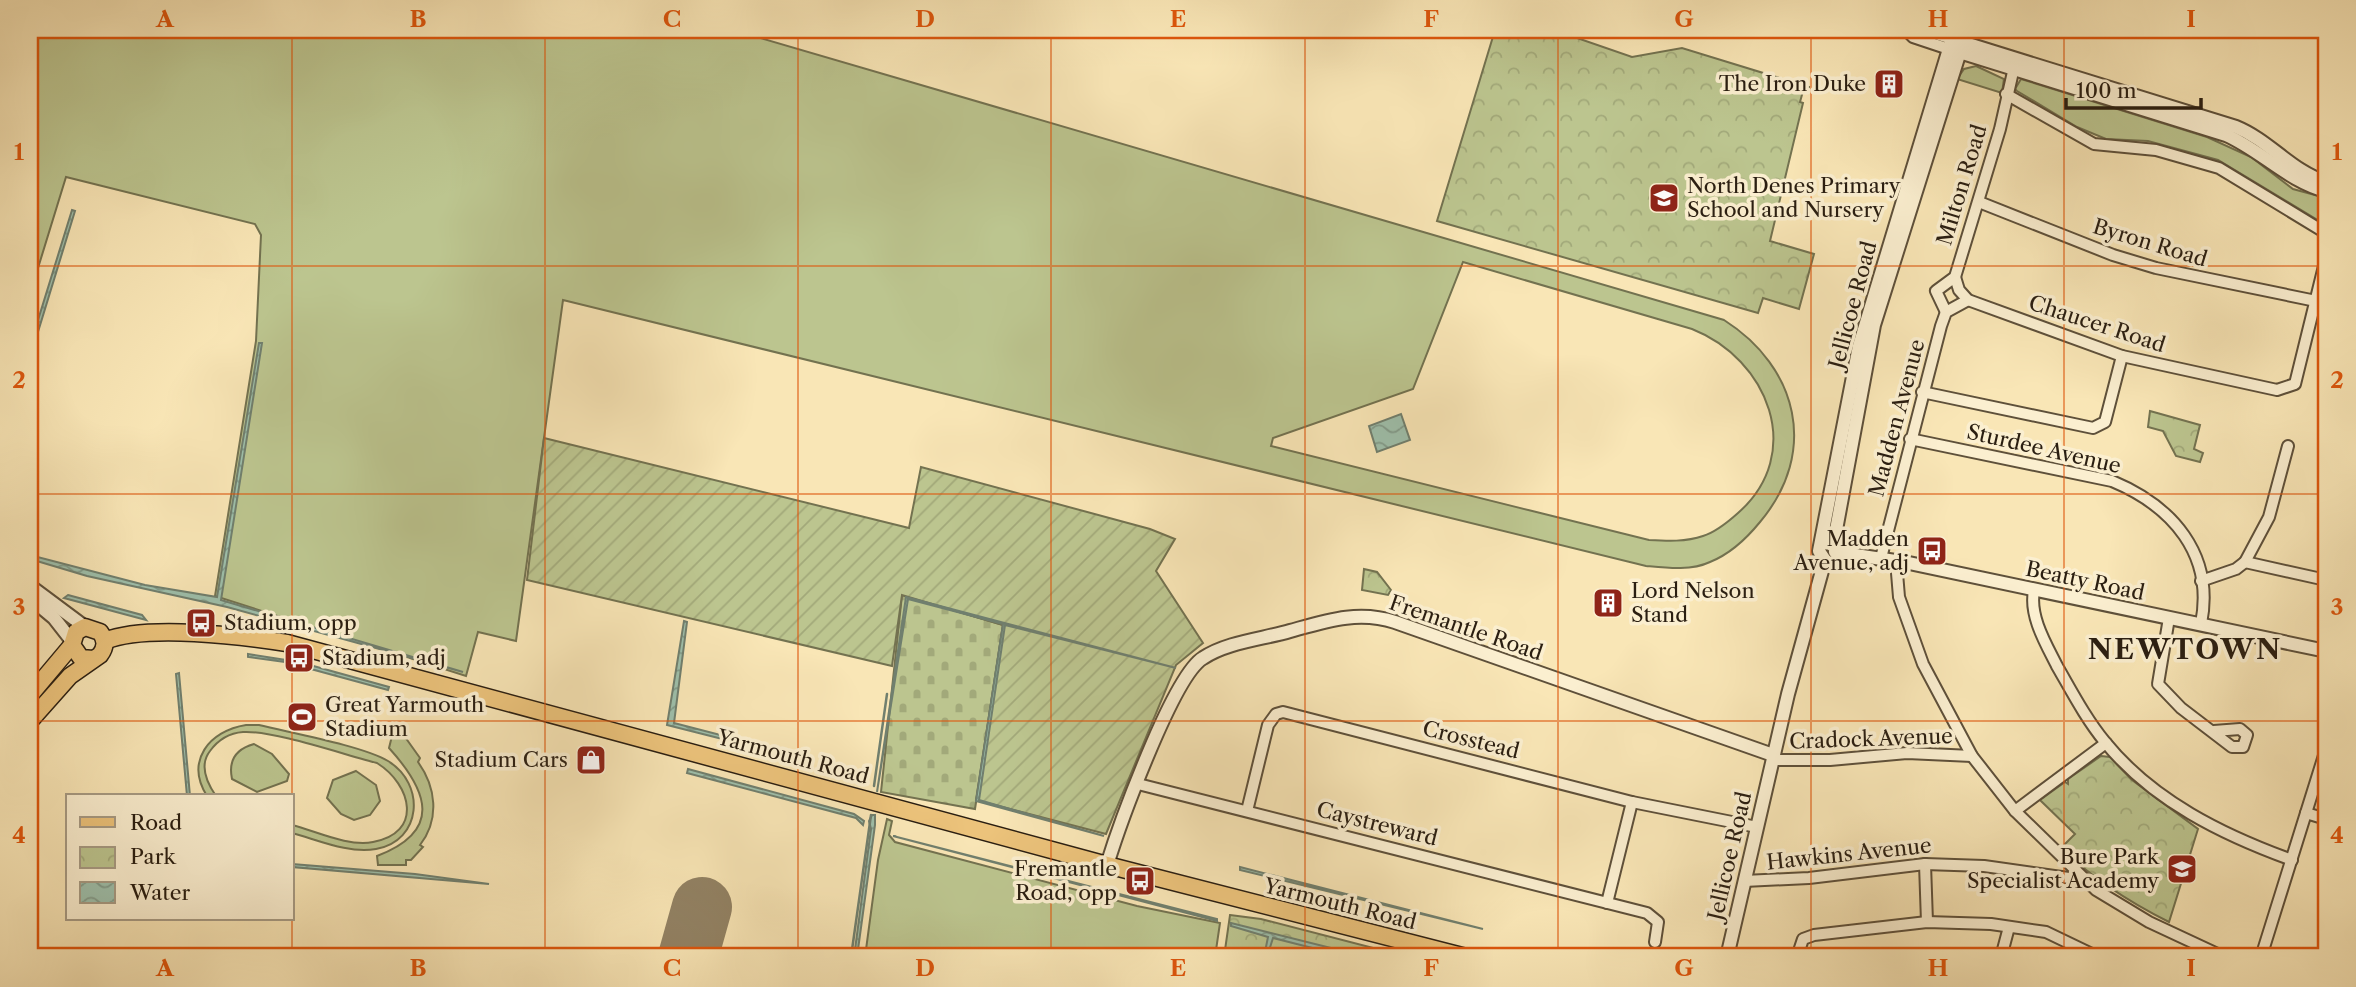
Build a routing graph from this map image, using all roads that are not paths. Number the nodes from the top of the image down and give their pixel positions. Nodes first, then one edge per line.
1 (1906, 30) edge
2 (1923, 30) edge
3 (1956, 46) junction
4 (2015, 62) junction
5 (2006, 94) junction
6 (2326, 182) edge
7 (2326, 191) edge
8 (1979, 202) junction
9 (2326, 233) edge
10 (2326, 258) edge
11 (1955, 277) junction
12 (1968, 300) junction
13 (2316, 301) junction
14 (1946, 312) junction
15 (2122, 356) junction
16 (1922, 392) junction
17 (1910, 439) junction
18 (2288, 446) dead end
19 (1829, 551) junction
20 (1881, 558) junction
21 (1896, 561) junction
22 (2245, 562) junction
23 (2326, 580) edge
24 (2201, 581) junction
25 (30, 586) edge
26 (2035, 591) junction
27 (30, 597) edge
28 (2169, 618) junction
29 (2201, 624) junction
30 (85, 627) junction
31 (105, 641) junction
32 (72, 643) junction
33 (2326, 651) edge
34 (93, 659) junction
35 (30, 695) edge
36 (30, 721) edge
37 (2214, 731) dead end
38 (2106, 743) junction
39 (2326, 749) edge
40 (1972, 756) junction
41 (1773, 757) junction
42 (1138, 784) junction
43 (1632, 802) junction
44 (1247, 811) junction
45 (2015, 811) junction
46 (2306, 813) junction
47 (2326, 819) edge
48 (1757, 827) junction
49 (2292, 860) junction
50 (1925, 864) junction
51 (1107, 865) junction
52 (2083, 880) junction
53 (1744, 881) junction
54 (1607, 904) junction
55 (1927, 922) junction
56 (2010, 927) junction
57 (1655, 942) dead end
58 (1466, 957) edge
59 (1727, 957) edge
60 (1797, 957) edge
61 (2001, 957) edge
62 (2098, 957) edge
63 (2224, 957) edge
64 (2261, 957) edge

1 - 3 street
2 - 3 street
3 - 4 street
3 - 19 street, Jellicoe Road
4 - 5 street, Milton Road
4 - 6 street
4 - 7 street
5 - 8 street, Milton Road
5 - 9 street
8 - 11 street, Milton Road
8 - 13 street, Byron Road
10 - 13 street
11 - 12 street
11 - 14 street, Milton Road
12 - 14 street
12 - 15 street, Chaucer Road
13 - 15 street, Chaucer Road
14 - 16 street, Madden Avenue
15 - 16 street
16 - 17 street, Madden Avenue
17 - 20 street, Madden Avenue
17 - 24 street, Sturdee Avenue
18 - 22 street
19 - 20 street, Beatty Road
19 - 41 street, Jellicoe Road
20 - 21 street, Beatty Road
21 - 26 street, Beatty Road
21 - 40 street
22 - 23 street
22 - 24 street
24 - 29 street, Sturdee Avenue
25 - 30 street
26 - 28 street, Beatty Road
26 - 38 street
27 - 32 street
28 - 29 street, Beatty Road
28 - 37 street
29 - 33 street, Beatty Road
30 - 31 main road
30 - 32 main road
31 - 34 main road
31 - 51 main road, Yarmouth Road
32 - 34 main road
32 - 35 main road
34 - 36 main road
38 - 45 street
38 - 49 street
39 - 46 street
40 - 41 street, Cradock Avenue
40 - 45 street
41 - 42 street, Fremantle Road
41 - 48 street, Jellicoe Road
42 - 44 street, Caystreward
42 - 51 street, Fremantle Road
43 - 44 street, Crosstead
43 - 48 street, Crosstead
43 - 54 street
44 - 54 street, Caystreward
45 - 52 street
46 - 47 street
46 - 49 street
48 - 53 street, Jellicoe Road
49 - 64 street
50 - 52 street, Hawkins Avenue
50 - 53 street, Hawkins Avenue
50 - 55 street
51 - 58 main road, Yarmouth Road
52 - 63 street
53 - 59 street, Jellicoe Road
54 - 57 street, Caystreward
55 - 56 street
55 - 60 street
56 - 61 street
56 - 62 street

